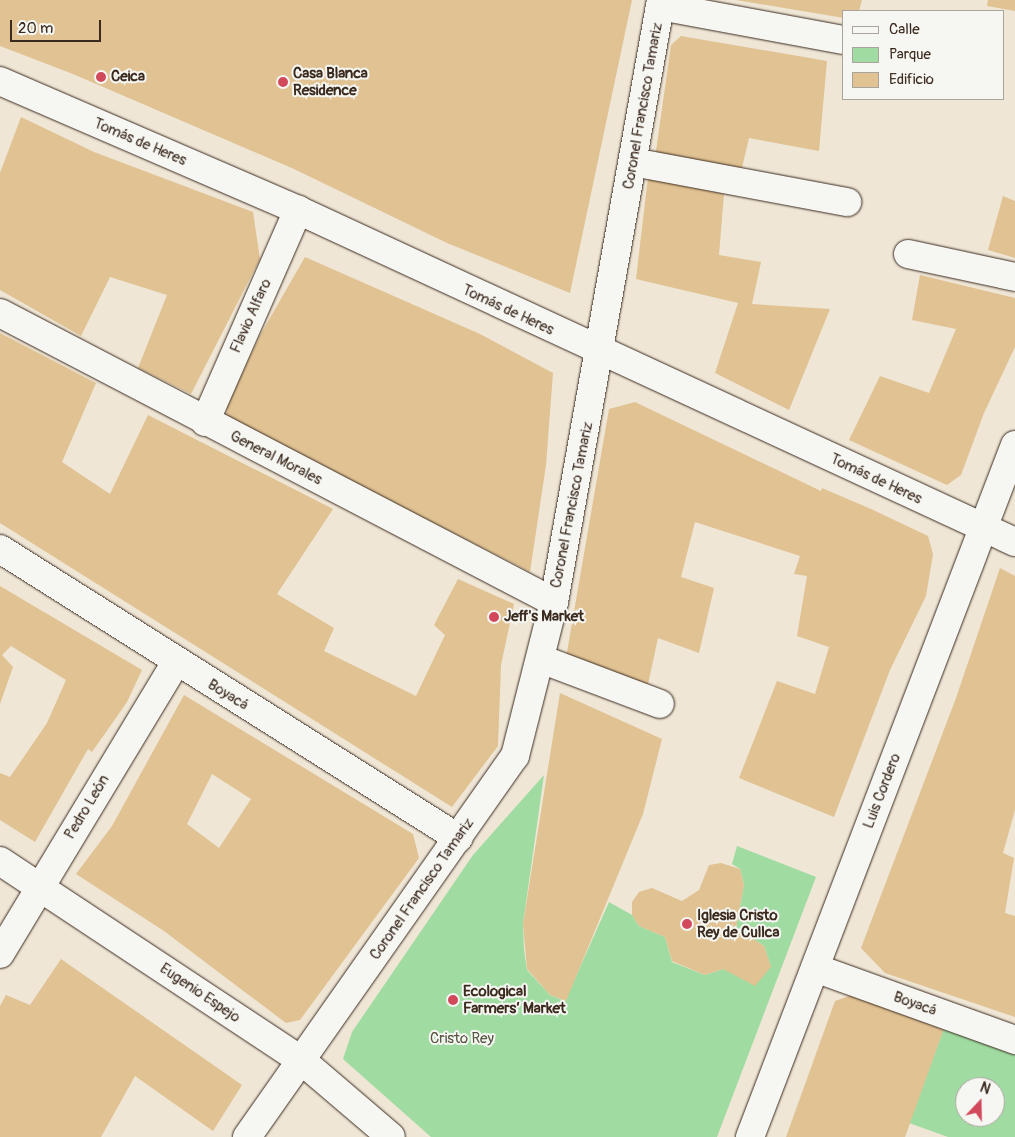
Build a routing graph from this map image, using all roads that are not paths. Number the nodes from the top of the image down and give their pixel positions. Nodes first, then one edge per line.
1 (661, 3) edge
2 (842, 40) edge
3 (0, 81) edge
4 (633, 162) junction
5 (847, 202) dead end
6 (298, 210) junction
7 (908, 254) dead end
8 (1015, 277) edge
9 (0, 313) edge
10 (600, 353) junction
11 (205, 422) junction
12 (1015, 445) edge
13 (982, 527) junction
14 (1015, 542) edge
15 (0, 548) edge
16 (554, 602) junction
17 (541, 660) junction
18 (176, 662) junction
19 (660, 704) dead end
20 (458, 838) junction
21 (0, 861) edge
22 (39, 886) junction
23 (0, 954) edge
24 (815, 968) junction
25 (1015, 1040) edge
26 (301, 1060) junction
27 (247, 1137) edge
28 (391, 1137) edge
29 (750, 1137) edge

1 - 2 street
1 - 4 street, Coronel Francisco Tamariz
3 - 6 street, Tomás de Heres
4 - 5 street
4 - 10 street, Coronel Francisco Tamariz
6 - 10 street, Tomás de Heres
6 - 11 street, Flavio Alfaro
7 - 8 street
9 - 11 street, General Morales
10 - 13 street, Tomás de Heres
10 - 16 street, Coronel Francisco Tamariz
11 - 16 street, General Morales
12 - 13 street, Luis Cordero
13 - 14 street, Tomás de Heres
13 - 24 street, Luis Cordero
15 - 18 street, Boyacá
16 - 17 street, Coronel Francisco Tamariz
17 - 19 street
17 - 20 street, Coronel Francisco Tamariz
18 - 20 street, Boyacá
18 - 22 street, Pedro León
20 - 26 street, Coronel Francisco Tamariz
21 - 22 street, Eugenio Espejo
22 - 23 street, Pedro León
22 - 26 street, Eugenio Espejo
24 - 25 street, Boyacá
24 - 29 street, Luis Cordero
26 - 27 street, Coronel Francisco Tamariz
26 - 28 street, Eugenio Espejo

